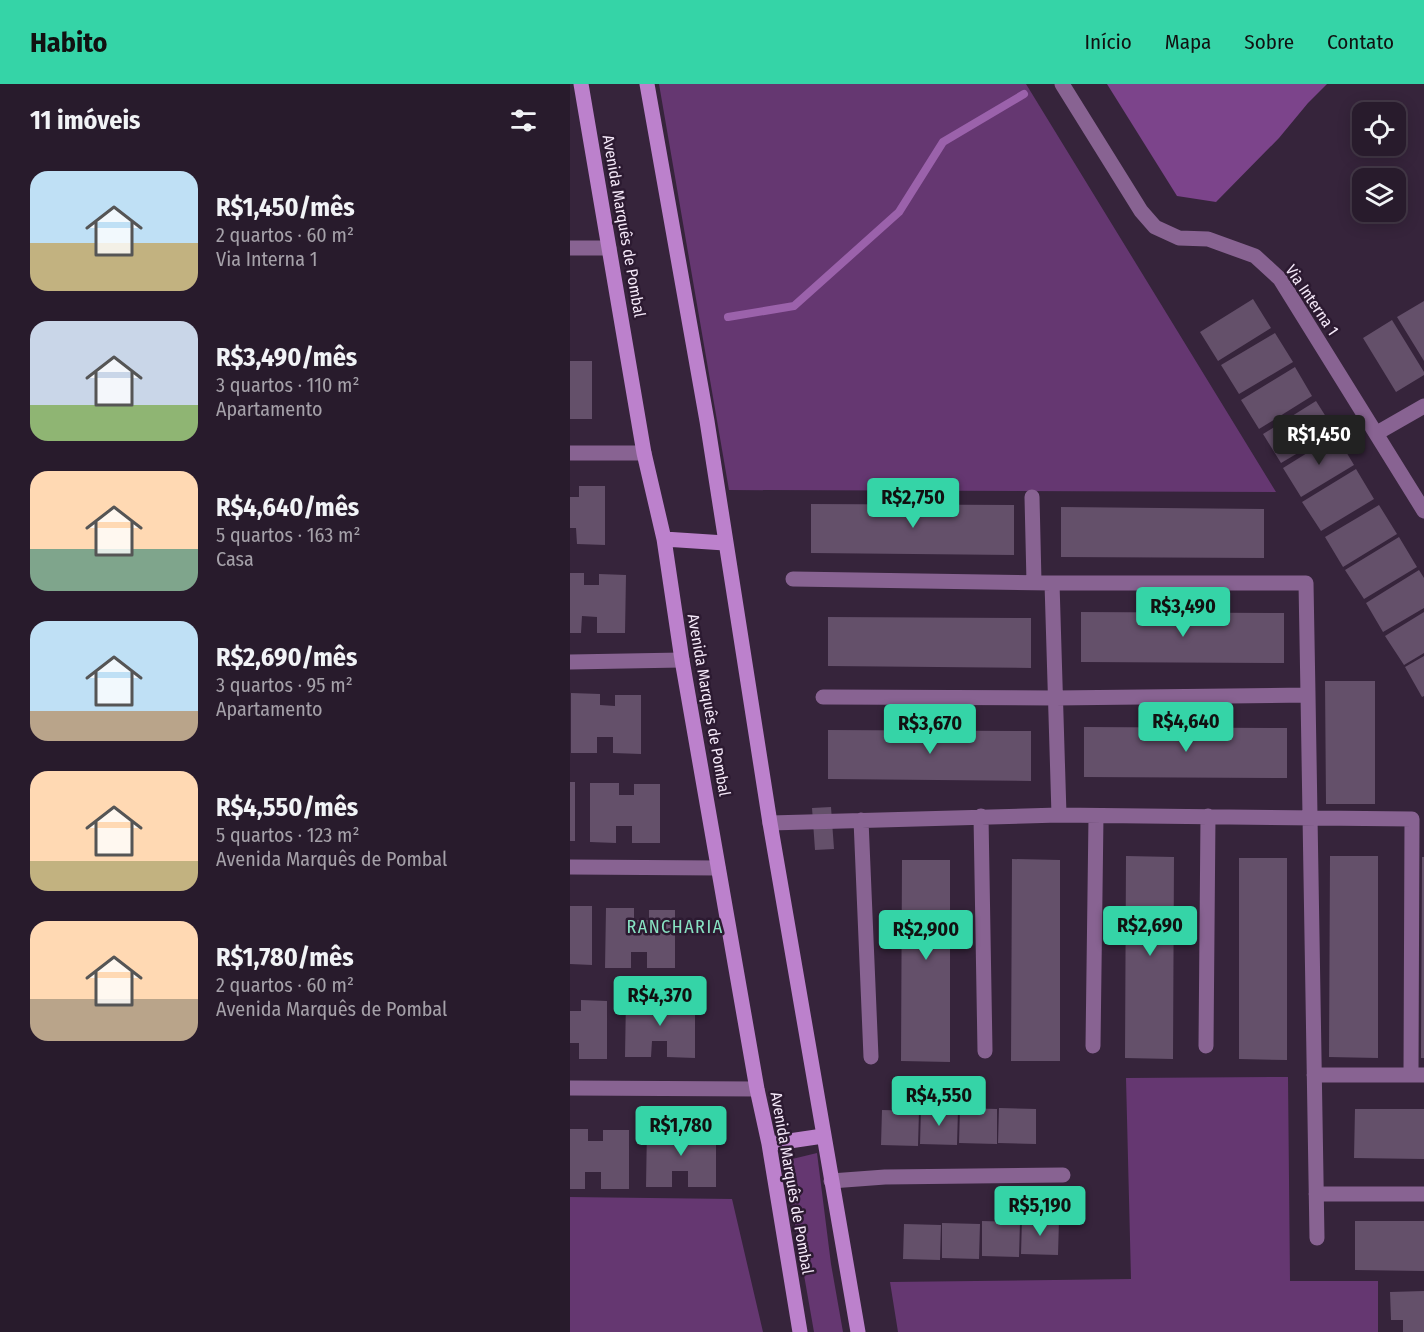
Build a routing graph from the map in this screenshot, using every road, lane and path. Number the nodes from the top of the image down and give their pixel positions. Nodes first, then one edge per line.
1 (581, 84) edge
2 (647, 84) edge
3 (1062, 84) edge
4 (570, 248) edge
5 (609, 248) junction
6 (1424, 406) edge
7 (1377, 433) junction
8 (570, 453) edge
9 (644, 453) junction
10 (1032, 497) dead end
11 (1424, 511) edge
12 (664, 539) junction
13 (725, 543) junction
14 (793, 579) dead end
15 (1034, 582) junction
16 (1052, 583) junction
17 (682, 660) junction
18 (570, 662) edge
19 (1308, 695) junction
20 (823, 696) dead end
21 (1055, 698) junction
22 (1059, 815) junction
23 (981, 816) junction
24 (1096, 816) junction
25 (1209, 816) junction
26 (1309, 819) junction
27 (861, 820) junction
28 (770, 823) junction
29 (570, 867) edge
30 (718, 868) junction
31 (1206, 1046) dead end
32 (1093, 1047) dead end
33 (985, 1051) dead end
34 (871, 1057) dead end
35 (1417, 1074) edge
36 (1314, 1075) junction
37 (570, 1089) edge
38 (757, 1089) junction
39 (823, 1136) junction
40 (769, 1144) junction
41 (1063, 1175) dead end
42 (831, 1181) junction
43 (1316, 1194) junction
44 (1424, 1194) edge
45 (1317, 1238) dead end
46 (800, 1332) edge
47 (858, 1332) edge

1 - 5 main road, Avenida Marquês de Pombal
2 - 13 main road
3 - 7 street, Via Interna 1
4 - 5 street
5 - 9 main road, Avenida Marquês de Pombal
6 - 7 street
7 - 11 street, Via Interna 1
8 - 9 street
9 - 12 main road, Avenida Marquês de Pombal
10 - 15 street
12 - 13 main road
12 - 17 main road, Avenida Marquês de Pombal
13 - 28 main road
14 - 15 street
15 - 16 street
16 - 19 street
16 - 21 street
17 - 18 street
17 - 30 main road, Avenida Marquês de Pombal
19 - 21 street
19 - 26 street
20 - 21 street
21 - 22 street
22 - 23 street
22 - 24 street
23 - 27 street
23 - 33 street
24 - 25 street
24 - 32 street
25 - 26 street
25 - 31 street
26 - 35 street
26 - 36 street
27 - 28 street
27 - 34 street
28 - 39 main road
29 - 30 street
30 - 38 main road, Avenida Marquês de Pombal
35 - 36 street
36 - 43 street
37 - 38 street
38 - 40 main road, Avenida Marquês de Pombal
39 - 40 main road
39 - 42 main road
40 - 46 main road, Avenida Marquês de Pombal
41 - 42 street
42 - 47 main road
43 - 44 street
43 - 45 street

